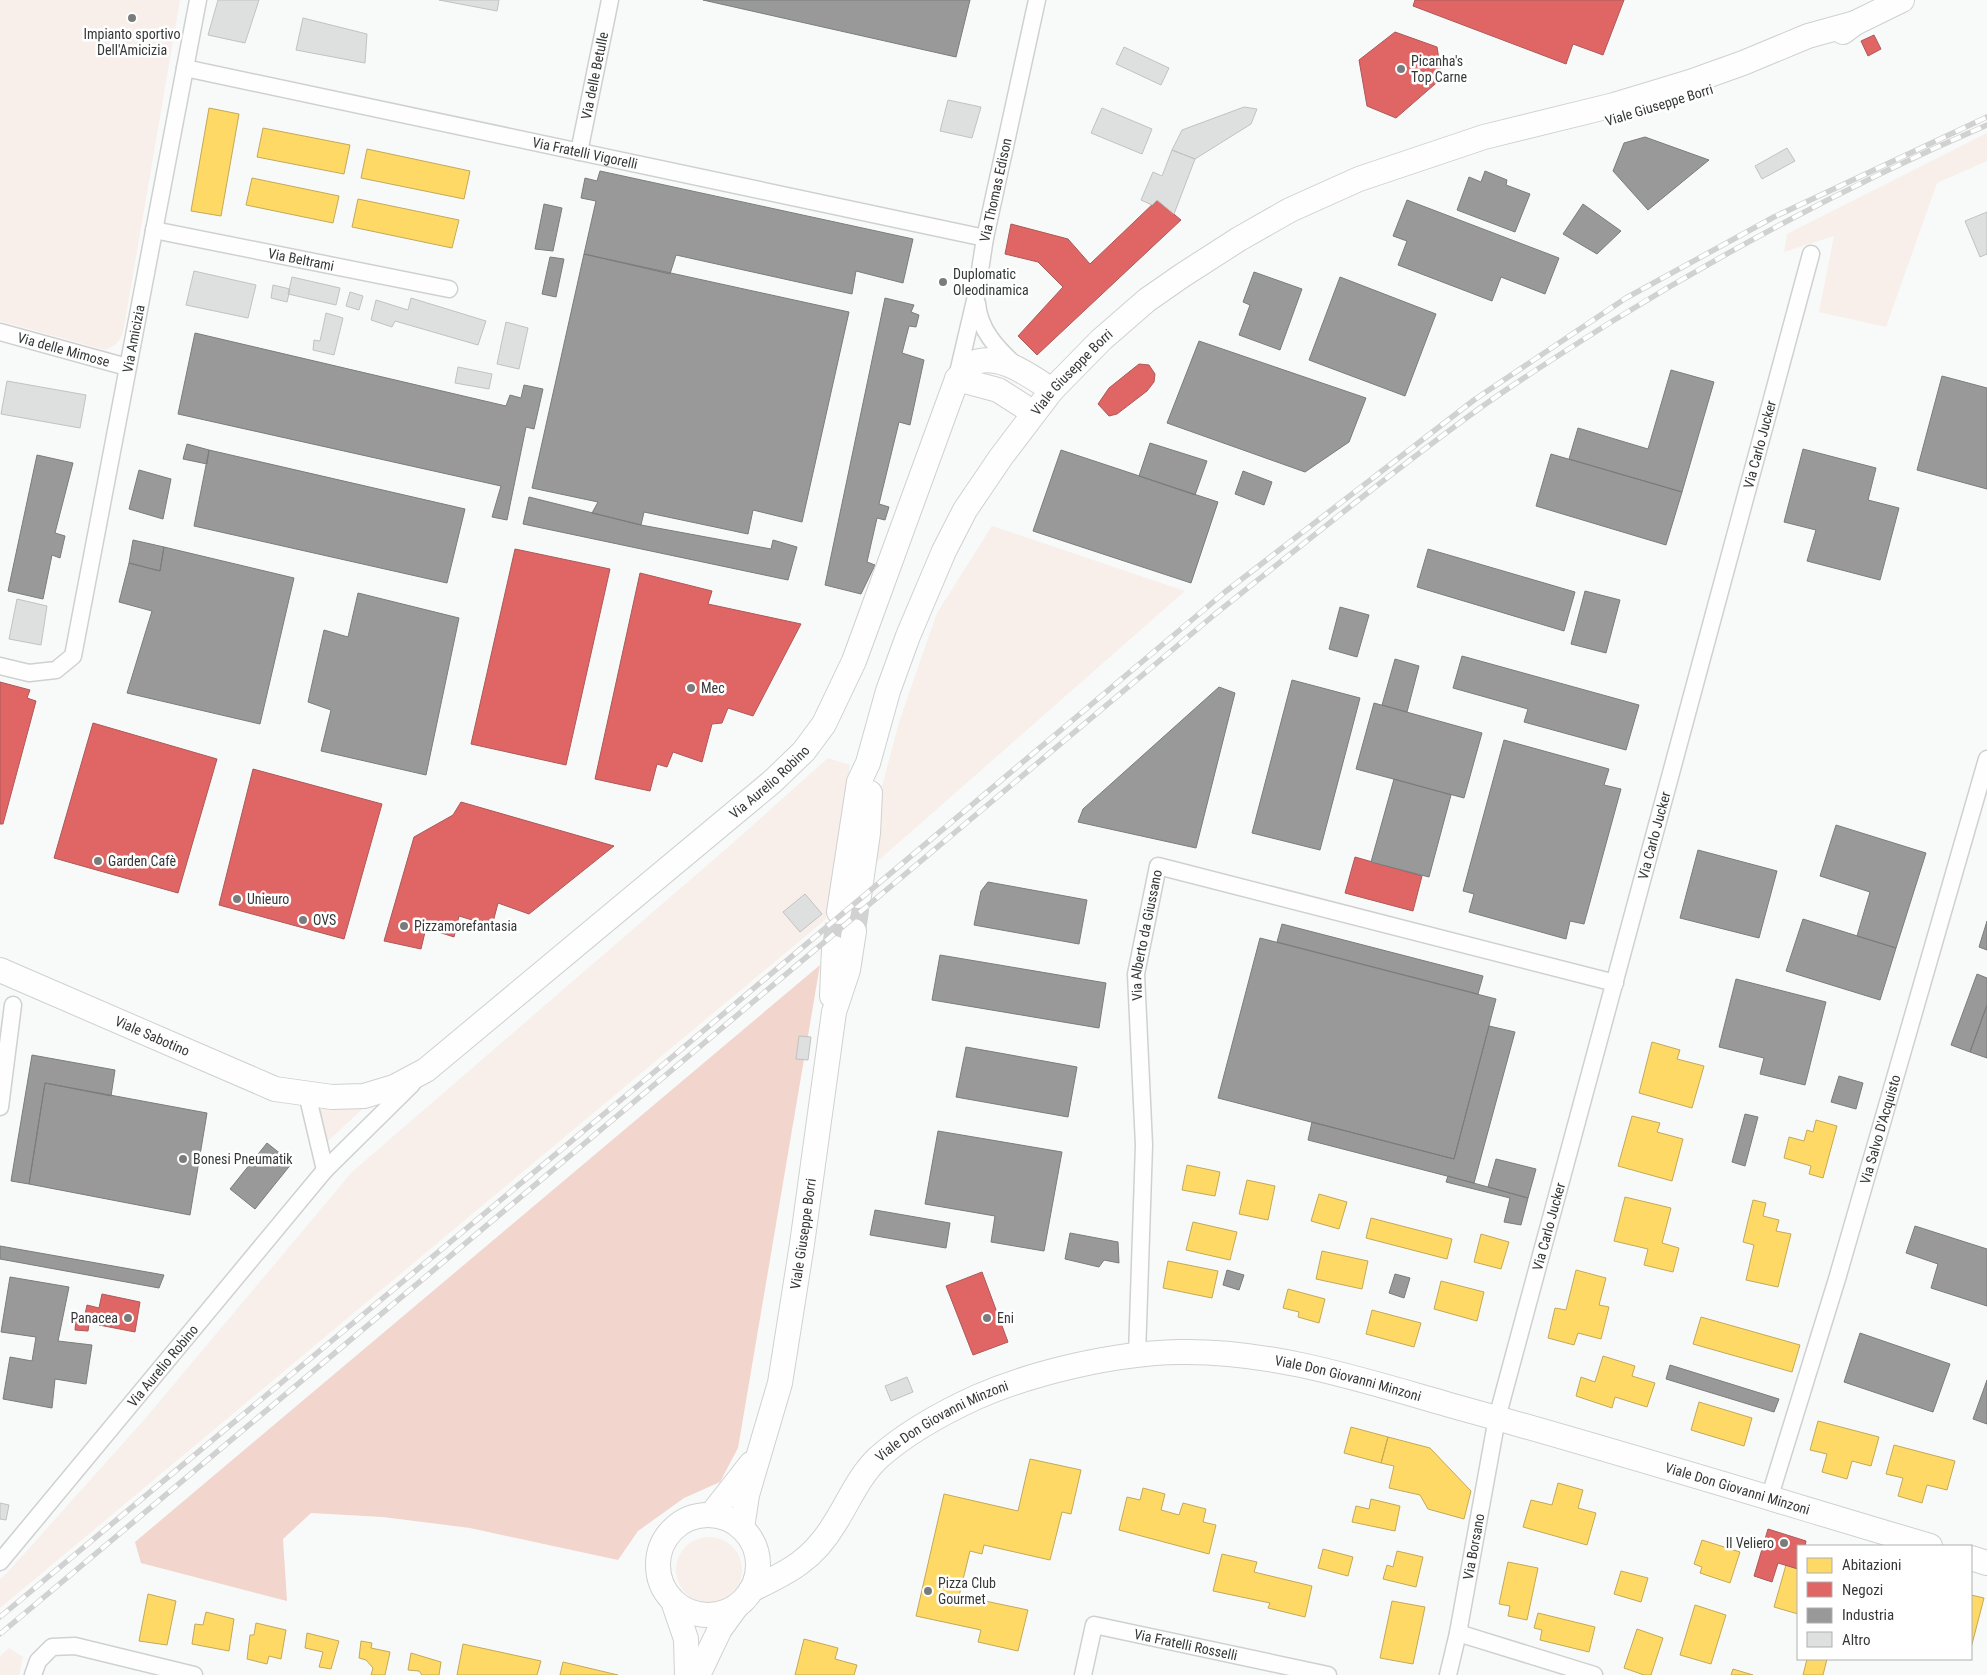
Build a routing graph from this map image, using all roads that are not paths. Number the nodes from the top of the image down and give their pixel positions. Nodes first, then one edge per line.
1 (198, 0) edge
2 (610, 0) edge
3 (1037, 0) edge
4 (1902, 0) edge
5 (186, 68) junction
6 (579, 152) junction
7 (154, 230) junction
8 (985, 238) junction
9 (1811, 254) dead end
10 (449, 288) dead end
11 (976, 296) junction
12 (0, 332) edge
13 (127, 367) junction
14 (1018, 368) junction
15 (957, 380) junction
16 (1052, 390) junction
17 (1034, 412) junction
18 (0, 666) edge
19 (1987, 759) edge
20 (868, 763) junction
21 (859, 896) tunnel mouth
22 (839, 912) tunnel mouth
23 (854, 931) tunnel mouth
24 (834, 948) tunnel mouth
25 (0, 970) edge
26 (1615, 983) junction
27 (13, 1005) dead end
28 (834, 1012) junction
29 (426, 1070) junction
30 (307, 1094) junction
31 (0, 1107) edge
32 (325, 1170) junction
33 (1137, 1355) junction
34 (1497, 1418) junction
35 (759, 1452) junction
36 (1769, 1499) junction
37 (711, 1515) junction
38 (742, 1528) junction
39 (1927, 1545) edge
40 (815, 1550) junction
41 (756, 1552) junction
42 (1972, 1558) edge
43 (0, 1562) edge
44 (1987, 1563) edge
45 (743, 1598) junction
46 (673, 1601) junction
47 (1458, 1633) junction
48 (33, 1675) edge
49 (194, 1675) edge
50 (687, 1675) edge
51 (698, 1675) edge
52 (1084, 1675) edge
53 (1328, 1675) edge
54 (1448, 1675) edge
55 (1594, 1675) edge

1 - 5 street, Via Amicizia
2 - 6 street, Via delle Betulle
3 - 8 street, Via Thomas Edison
4 - 16 street, Viale Giuseppe Borri
5 - 6 street, Via Fratelli Vigorelli
5 - 7 street, Via Amicizia
6 - 8 street, Via Fratelli Vigorelli
7 - 10 street, Via Beltrami
7 - 13 street, Via Amicizia
8 - 11 street, Via Thomas Edison
9 - 26 street, Via Carlo Jucker
11 - 14 street
11 - 15 street, Via Thomas Edison
12 - 13 street, Via delle Mimose
13 - 18 street, Via Amicizia
14 - 15 street
14 - 16 street
15 - 17 street
15 - 29 street, Via Aurelio Robino
16 - 17 street, Viale Giuseppe Borri
17 - 20 street, Viale Giuseppe Borri
19 - 36 street, Via Salvo D'Acquisto
20 - 21 street, Viale Giuseppe Borri
20 - 22 street, Viale Giuseppe Borri
23 - 28 street, Viale Giuseppe Borri
24 - 28 street, Viale Giuseppe Borri
25 - 30 street, Viale Sabotino
26 - 33 street, Via Alberto da Giussano
26 - 34 street, Via Carlo Jucker
27 - 31 street
28 - 35 street, Viale Giuseppe Borri
29 - 30 street, Via Aurelio Robino
29 - 32 street, Via Aurelio Robino
30 - 32 street
32 - 43 street, Via Aurelio Robino
33 - 34 street, Viale Don Giovanni Minzoni
33 - 40 street, Viale Don Giovanni Minzoni
34 - 36 street, Viale Don Giovanni Minzoni
34 - 47 street, Via Borsano
35 - 37 street, Viale Giuseppe Borri
35 - 38 street, Viale Giuseppe Borri
36 - 39 street, Viale Don Giovanni Minzoni
37 - 38 street
37 - 46 street
38 - 41 street
40 - 41 street
40 - 45 street, Viale Don Giovanni Minzoni
41 - 45 street
42 - 44 street
45 - 46 street
45 - 51 street, Viale Don Giovanni Minzoni
46 - 50 street
47 - 54 street, Via Borsano
47 - 55 street
48 - 49 street
52 - 53 street, Via Fratelli Rosselli

